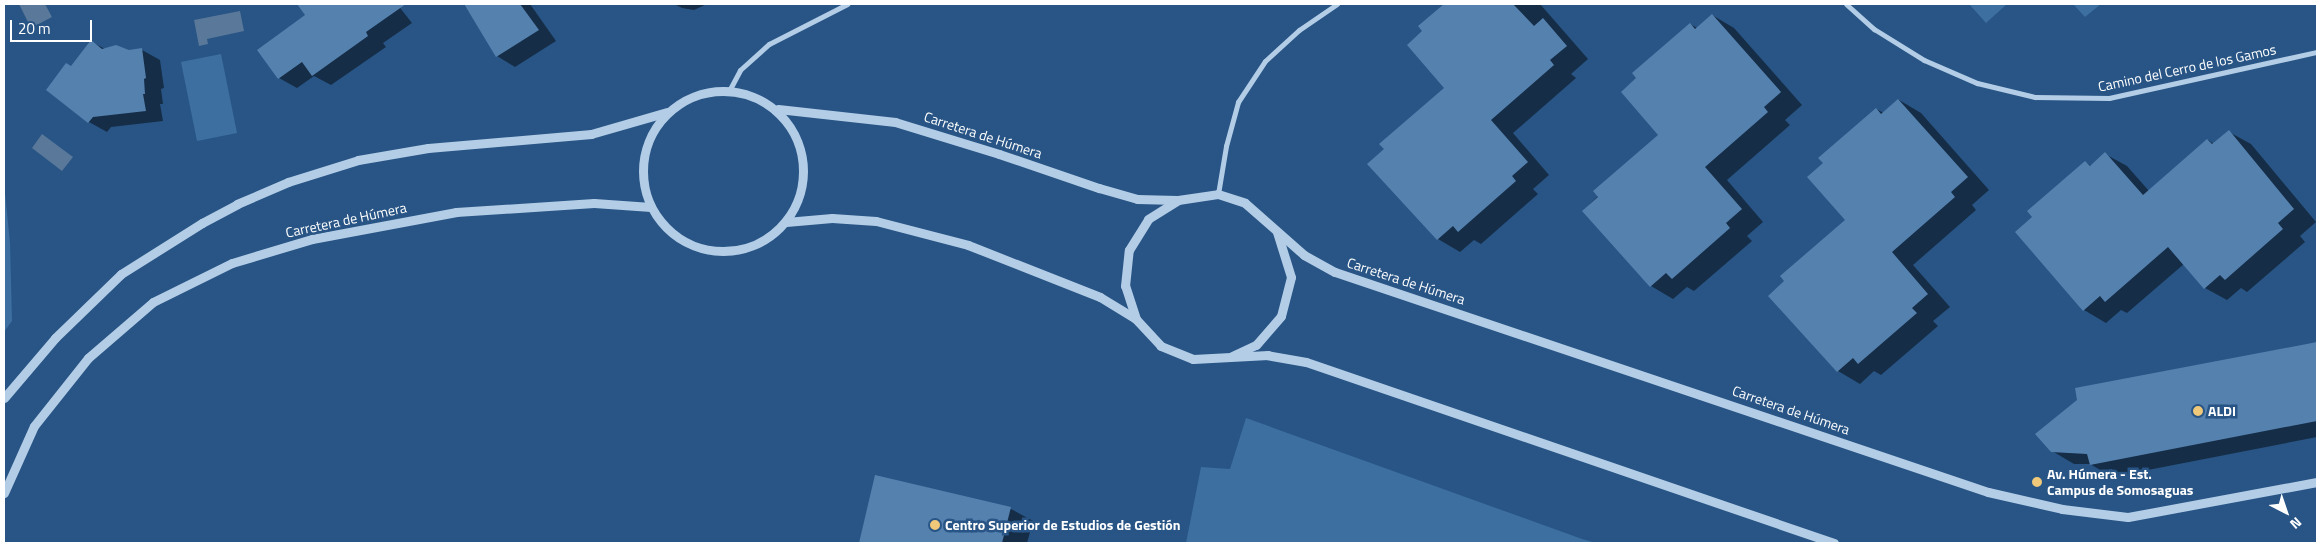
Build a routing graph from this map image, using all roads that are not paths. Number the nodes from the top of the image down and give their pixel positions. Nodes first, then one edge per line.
1 (847, 4) edge
2 (1337, 4) edge
3 (1846, 4) edge
4 (2317, 52) edge
5 (730, 90) junction
6 (778, 109) junction
7 (667, 112) junction
8 (1218, 194) junction
9 (1178, 200) junction
10 (651, 207) junction
11 (786, 222) junction
12 (1276, 230) junction
13 (1136, 319) junction
14 (1228, 358) junction
15 (4, 398) edge
16 (2317, 482) edge
17 (4, 493) edge
18 (1834, 543) edge

1 - 5 street
2 - 8 street
3 - 4 street, Camino del Cerro de los Gamos
5 - 6 street
5 - 7 street
6 - 9 street, Carretera de Húmera
6 - 11 street
7 - 10 street
7 - 15 street
8 - 9 street
8 - 12 street
9 - 13 street
10 - 11 street
10 - 17 street, Carretera de Húmera
11 - 13 street
12 - 14 street
12 - 16 street, Carretera de Húmera
13 - 14 street
14 - 18 street

